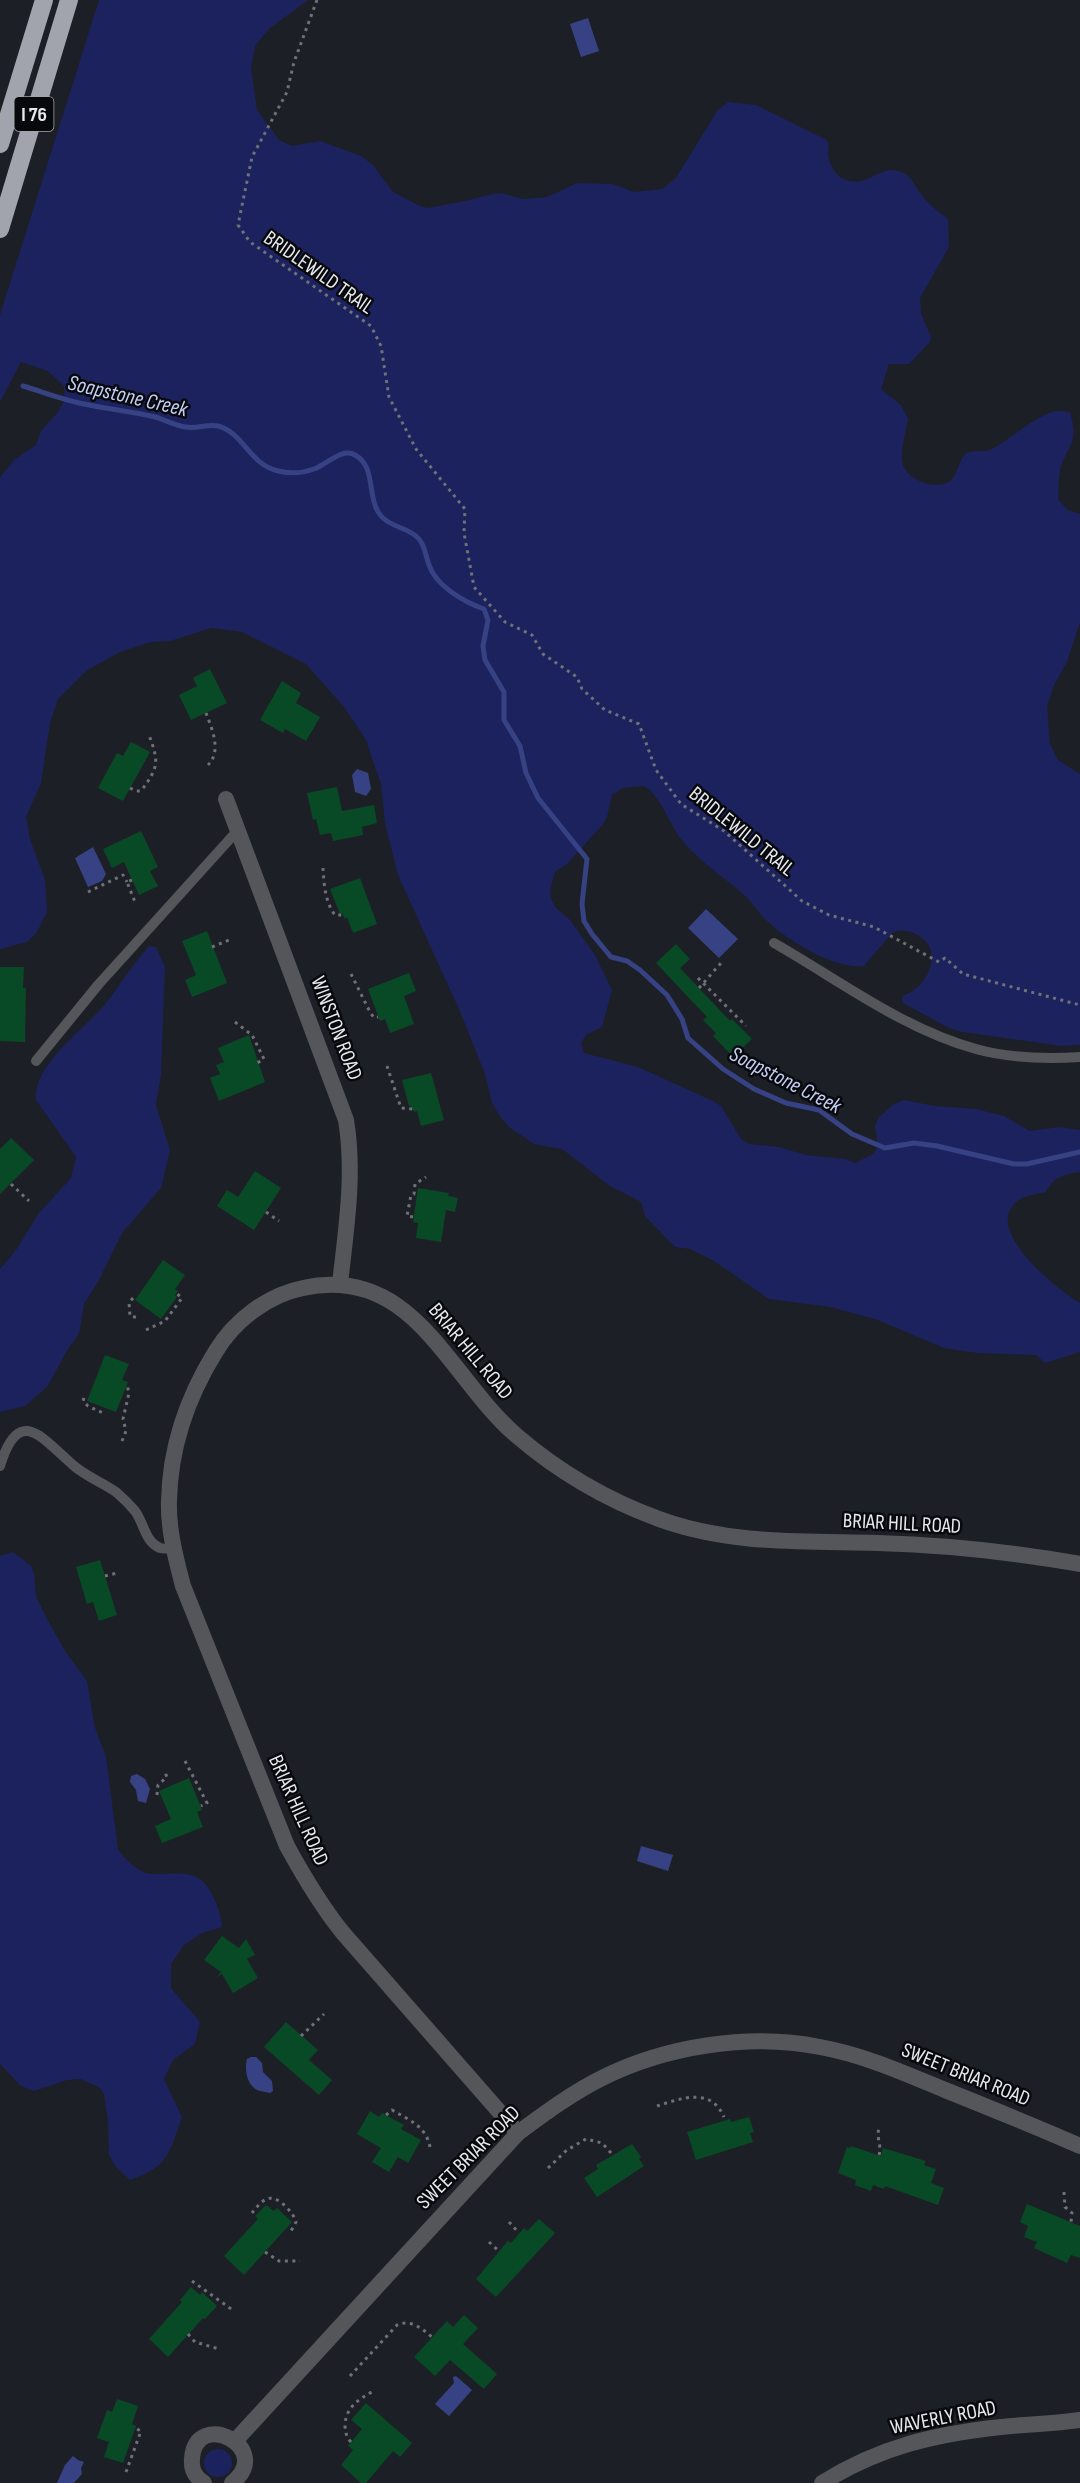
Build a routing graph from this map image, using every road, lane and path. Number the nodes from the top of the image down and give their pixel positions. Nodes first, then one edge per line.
1 (44, 0) edge
2 (69, 0) edge
3 (316, 0) edge
4 (0, 144) edge
5 (0, 229) edge
6 (206, 713) dead end
7 (149, 735) dead end
8 (208, 765) dead end
9 (130, 788) dead end
10 (226, 799) dead end
11 (238, 830) junction
12 (324, 868) dead end
13 (132, 880) dead end
14 (127, 882) junction
15 (88, 892) dead end
16 (135, 902) dead end
17 (343, 915) dead end
18 (229, 940) dead end
19 (774, 943) dead end
20 (212, 947) dead end
21 (722, 963) dead end
22 (351, 974) dead end
23 (698, 978) dead end
24 (704, 984) junction
25 (699, 988) dead end
26 (1080, 1005) edge
27 (378, 1017) dead end
28 (235, 1022) dead end
29 (746, 1026) dead end
30 (1080, 1057) edge
31 (36, 1061) dead end
32 (257, 1063) dead end
33 (387, 1066) dead end
34 (412, 1109) dead end
35 (426, 1177) dead end
36 (10, 1184) dead end
37 (29, 1201) dead end
38 (266, 1212) dead end
39 (413, 1217) dead end
40 (279, 1221) dead end
41 (340, 1284) junction
42 (176, 1293) dead end
43 (133, 1298) dead end
44 (140, 1318) dead end
45 (146, 1329) dead end
46 (127, 1385) dead end
47 (84, 1398) dead end
48 (105, 1414) dead end
49 (122, 1441) dead end
50 (0, 1466) edge
51 (174, 1549) junction
52 (1080, 1564) edge
53 (117, 1573) dead end
54 (105, 1576) dead end
55 (185, 1761) dead end
56 (165, 1773) dead end
57 (158, 1795) dead end
58 (201, 1806) dead end
59 (324, 2014) dead end
60 (301, 2036) dead end
61 (657, 2106) dead end
62 (386, 2115) dead end
63 (724, 2117) dead end
64 (879, 2128) dead end
65 (518, 2133) junction
66 (1080, 2146) edge
67 (430, 2147) dead end
68 (612, 2154) dead end
69 (879, 2155) dead end
70 (548, 2168) dead end
71 (1064, 2192) dead end
72 (252, 2213) dead end
73 (509, 2222) dead end
74 (1071, 2222) dead end
75 (291, 2231) dead end
76 (519, 2234) dead end
77 (489, 2242) dead end
78 (499, 2251) dead end
79 (265, 2252) dead end
80 (300, 2261) dead end
81 (192, 2281) dead end
82 (234, 2311) dead end
83 (188, 2334) dead end
84 (432, 2337) dead end
85 (219, 2349) dead end
86 (350, 2376) dead end
87 (375, 2390) dead end
88 (1080, 2420) edge
89 (135, 2428) dead end
90 (235, 2441) junction
91 (351, 2442) dead end
92 (126, 2472) dead end
93 (204, 2483) edge
94 (232, 2483) edge
95 (822, 2483) edge

1 - 4 highway, I 76
2 - 5 highway, I 76
3 - 26 path, BRIDLEWILD TRAIL
6 - 8 path
7 - 9 path
10 - 11 street, WINSTON ROAD
11 - 31 lane
11 - 41 street, WINSTON ROAD
12 - 17 path
13 - 14 path
14 - 15 path
14 - 16 path
18 - 20 path
19 - 30 lane
21 - 24 path
22 - 27 path
23 - 24 path
24 - 25 path
24 - 29 path
28 - 32 path
33 - 34 path
35 - 39 path
36 - 37 path
38 - 40 path
41 - 51 street, BRIAR HILL ROAD
41 - 52 street, BRIAR HILL ROAD
42 - 45 path
43 - 44 path
46 - 49 path
47 - 48 path
50 - 51 lane
51 - 65 street, BRIAR HILL ROAD
53 - 54 path
55 - 58 path
56 - 57 path
59 - 60 path
61 - 63 path
62 - 67 path
64 - 69 path
65 - 66 street, SWEET BRIAR ROAD
65 - 90 street, SWEET BRIAR ROAD
68 - 70 path
71 - 74 path
72 - 75 path
73 - 76 path
77 - 78 path
79 - 80 path
81 - 82 path
83 - 85 path
84 - 86 path
87 - 91 path
88 - 95 street, WAVERLY ROAD
89 - 92 path
90 - 93 street
90 - 94 street

